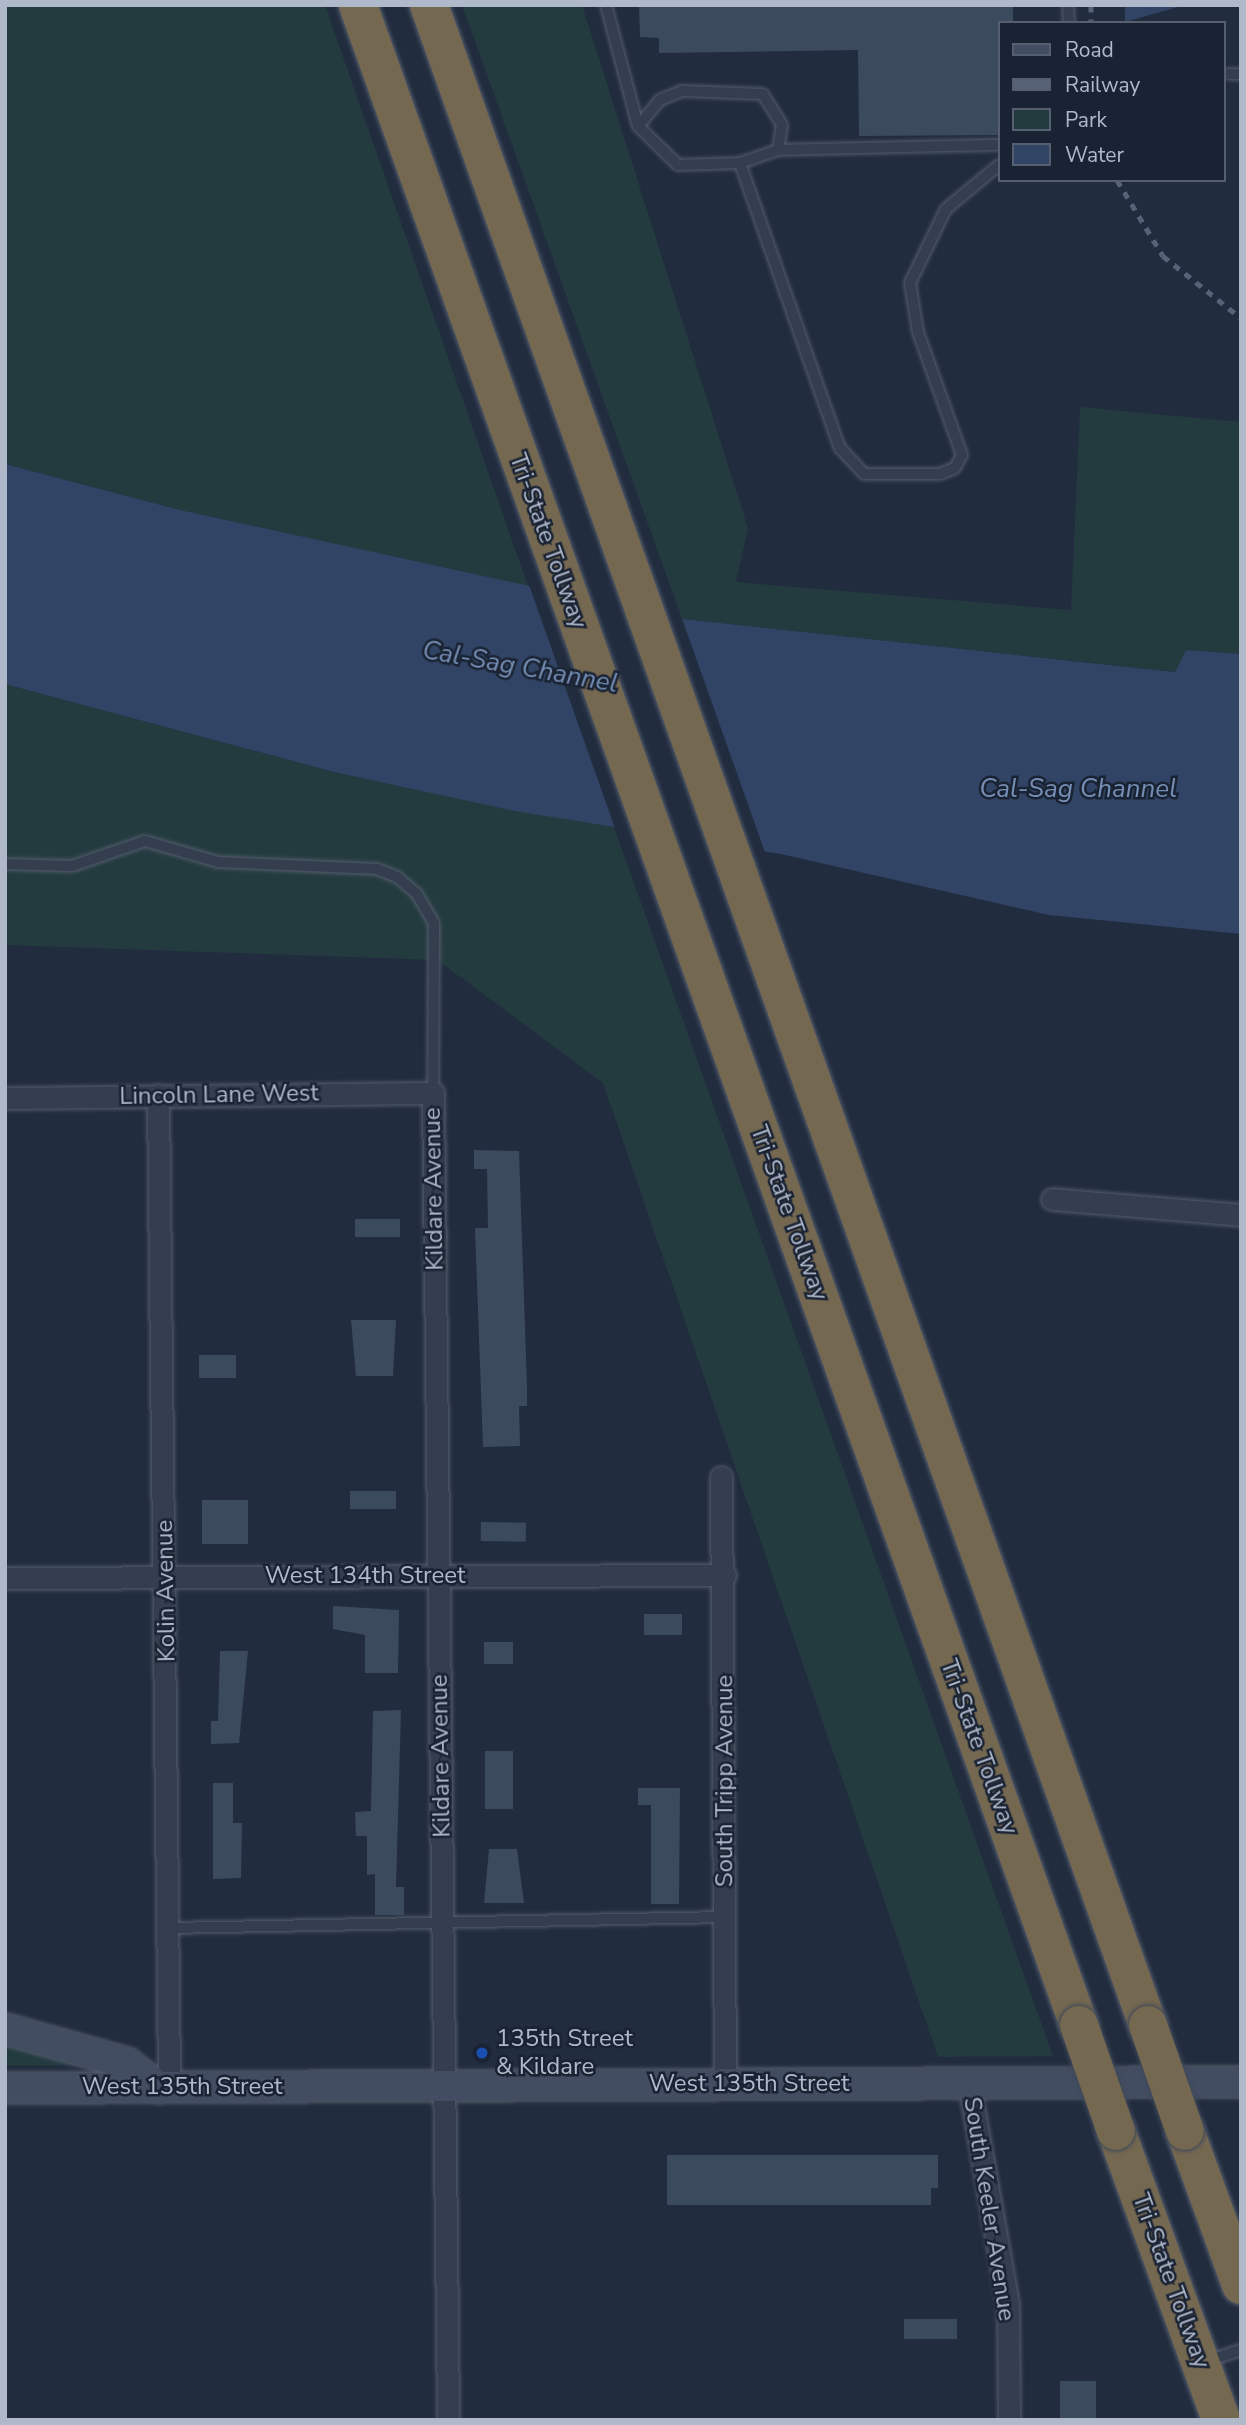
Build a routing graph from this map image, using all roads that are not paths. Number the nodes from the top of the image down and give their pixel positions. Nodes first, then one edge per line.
1 (358, 5) edge
2 (429, 5) edge
3 (607, 5) edge
4 (638, 126) junction
5 (998, 145) edge
6 (778, 150) junction
7 (740, 163) junction
8 (998, 165) edge
9 (5, 864) edge
10 (433, 1093) junction
11 (158, 1095) junction
12 (5, 1098) edge
13 (1052, 1199) dead end
14 (1241, 1215) edge
15 (721, 1477) dead end
16 (725, 1575) junction
17 (439, 1576) junction
18 (166, 1577) junction
19 (5, 1578) edge
20 (724, 1917) junction
21 (443, 1922) junction
22 (168, 1928) junction
23 (5, 2029) edge
24 (1241, 2082) edge
25 (969, 2083) junction
26 (724, 2084) junction
27 (444, 2086) junction
28 (164, 2087) junction
29 (5, 2088) edge
30 (1241, 2285) edge
31 (1241, 2350) edge
32 (1201, 2363) junction
33 (448, 2420) edge
34 (1009, 2420) edge
35 (1222, 2420) edge

1 - 32 highway, Tri-State Tollway, bridge
2 - 30 highway, bridge
3 - 4 lane
4 - 6 lane
4 - 7 lane
5 - 6 lane
6 - 7 lane
7 - 8 lane
9 - 10 lane
10 - 11 street, Lincoln Lane West
10 - 17 street, Kildare Avenue
11 - 12 street, Lincoln Lane West
11 - 18 street, Kolin Avenue
13 - 14 street
15 - 16 street, South Tripp Avenue
16 - 17 street, West 134th Street
16 - 20 street, South Tripp Avenue
17 - 18 street, West 134th Street
17 - 21 street, Kildare Avenue
18 - 19 street, West 134th Street
18 - 22 street, Kolin Avenue
20 - 21 lane
20 - 26 street, South Tripp Avenue
21 - 22 lane
21 - 27 street, Kildare Avenue
22 - 28 street, Kolin Avenue
23 - 28 street
24 - 25 street, West 135th Street
25 - 26 street, West 135th Street
25 - 34 street, South Keeler Avenue
26 - 27 street, West 135th Street
27 - 28 street, West 135th Street
27 - 33 street, Kildare Avenue
28 - 29 street, West 135th Street
31 - 32 lane
32 - 35 highway, Tri-State Tollway

